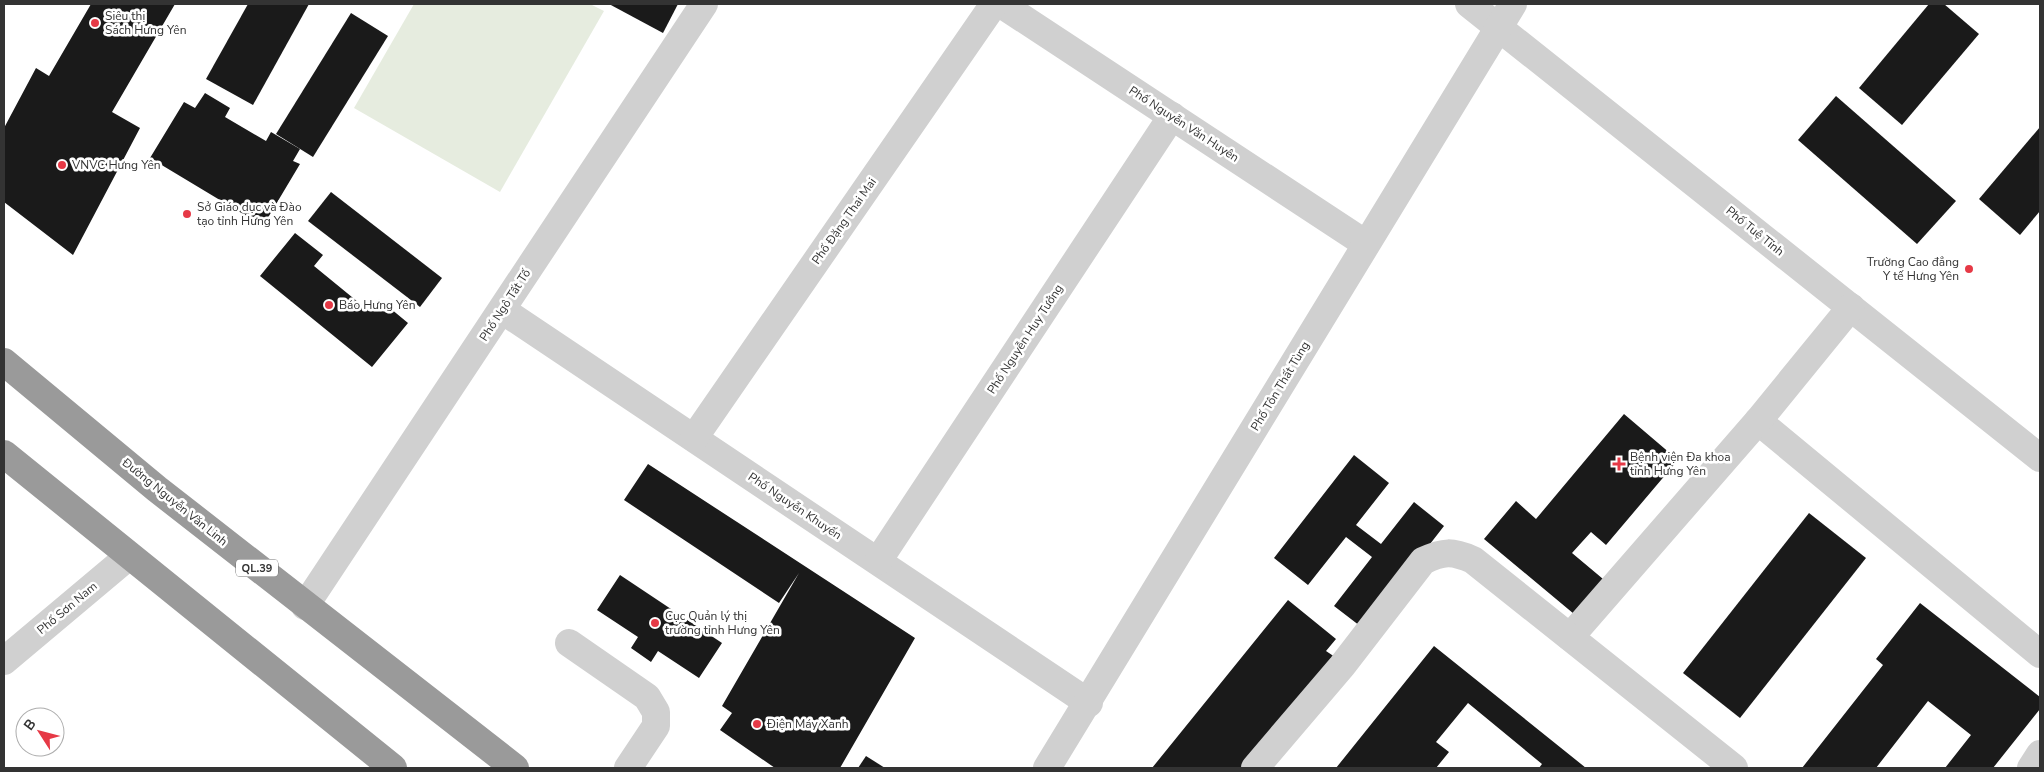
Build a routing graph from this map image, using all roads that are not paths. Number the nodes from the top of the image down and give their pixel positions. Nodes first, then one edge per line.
1 (704, 4) edge
2 (994, 4) edge
3 (1001, 4) edge
4 (1469, 4) edge
5 (1506, 14) edge
6 (1172, 116) junction
7 (1366, 244) junction
8 (1851, 307) junction
9 (502, 310) junction
10 (4, 362) edge
11 (1758, 421) junction
12 (694, 438) junction
13 (4, 454) edge
14 (2040, 458) edge
15 (129, 556) junction
16 (878, 562) junction
17 (305, 606) junction
18 (1570, 637) junction
19 (569, 643) dead end
20 (2040, 654) edge
21 (4, 661) edge
22 (1089, 703) junction
23 (2040, 754) edge
24 (393, 768) edge
25 (515, 768) edge
26 (628, 768) edge
27 (1047, 768) edge
28 (1255, 768) edge
29 (1734, 768) edge
30 (2030, 768) edge

1 - 9 street, Phố Ngô Tất Tố
2 - 12 street, Phố Đặng Thai Mai
3 - 6 street, Phố Nguyễn Văn Huyên
4 - 5 street, Phố Tuệ Tĩnh
5 - 7 street, Phố Tôn Thất Tùng
5 - 8 street, Phố Tuệ Tĩnh
6 - 7 street, Phố Nguyễn Văn Huyên
6 - 16 street, Phố Nguyễn Huy Tưởng
7 - 22 street, Phố Tôn Thất Tùng
8 - 11 street
8 - 14 street, Phố Tuệ Tĩnh
9 - 12 street, Phố Nguyễn Khuyến
9 - 17 street, Phố Ngô Tất Tố
10 - 17 highway, Đường Nguyễn Văn Linh / QL.39
11 - 18 street
11 - 20 street
12 - 16 street, Phố Nguyễn Khuyến
13 - 15 highway
15 - 21 street, Phố Sơn Nam
15 - 24 highway
16 - 22 street, Phố Nguyễn Khuyến
17 - 25 highway, Đường Nguyễn Văn Linh / QL.39
18 - 28 street
18 - 29 street
19 - 26 street
22 - 27 street, Phố Tôn Thất Tùng
23 - 30 street

